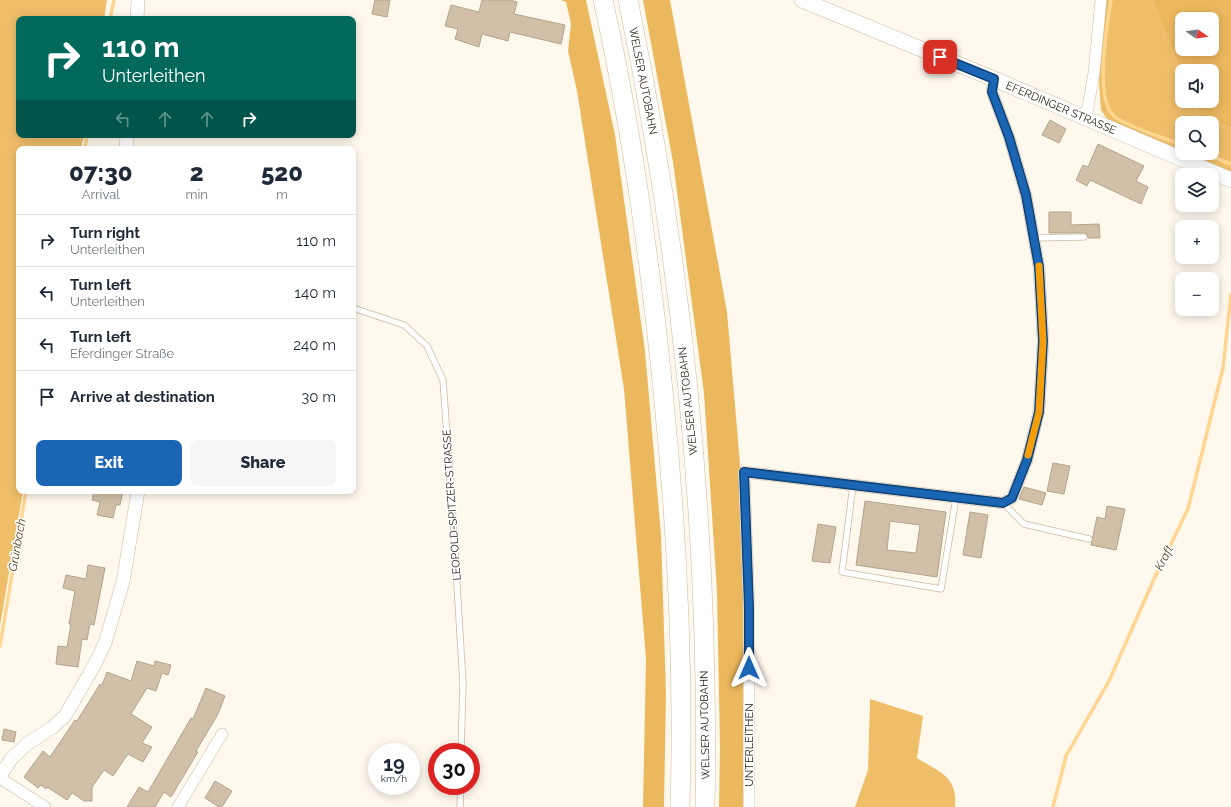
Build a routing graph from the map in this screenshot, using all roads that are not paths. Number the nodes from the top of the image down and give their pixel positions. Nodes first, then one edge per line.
1 (138, 0) edge
2 (603, 0) edge
3 (628, 0) edge
4 (802, 0) edge
5 (1101, 0) edge
6 (136, 16) edge
7 (994, 79) junction
8 (1086, 118) junction
9 (1230, 180) edge
10 (1084, 237) dead end
11 (1034, 238) junction
12 (356, 309) edge
13 (853, 485) junction
14 (138, 494) edge
15 (956, 498) junction
16 (1003, 503) junction
17 (1088, 539) dead end
18 (222, 734) dead end
19 (462, 743) edge
20 (0, 777) edge
21 (461, 795) edge
22 (45, 807) edge
23 (178, 807) edge
24 (460, 807) edge
25 (680, 807) edge
26 (705, 807) edge
27 (749, 807) edge

1 - 6 street
2 - 25 highway, WELSER AUTOBAHN
3 - 26 highway, WELSER AUTOBAHN
4 - 7 main road, EFERDINGER STRASSE
5 - 8 street
7 - 8 main road, EFERDINGER STRASSE
7 - 11 street
8 - 9 main road, EFERDINGER STRASSE
10 - 11 lane
11 - 16 street
12 - 19 lane, LEOPOLD-SPITZER-STRASSE
13 - 15 street, UNTERLEITHEN
13 - 15 lane
13 - 27 street, UNTERLEITHEN
14 - 20 street
15 - 16 street, UNTERLEITHEN
16 - 17 lane
18 - 23 street
20 - 22 street
21 - 24 lane

